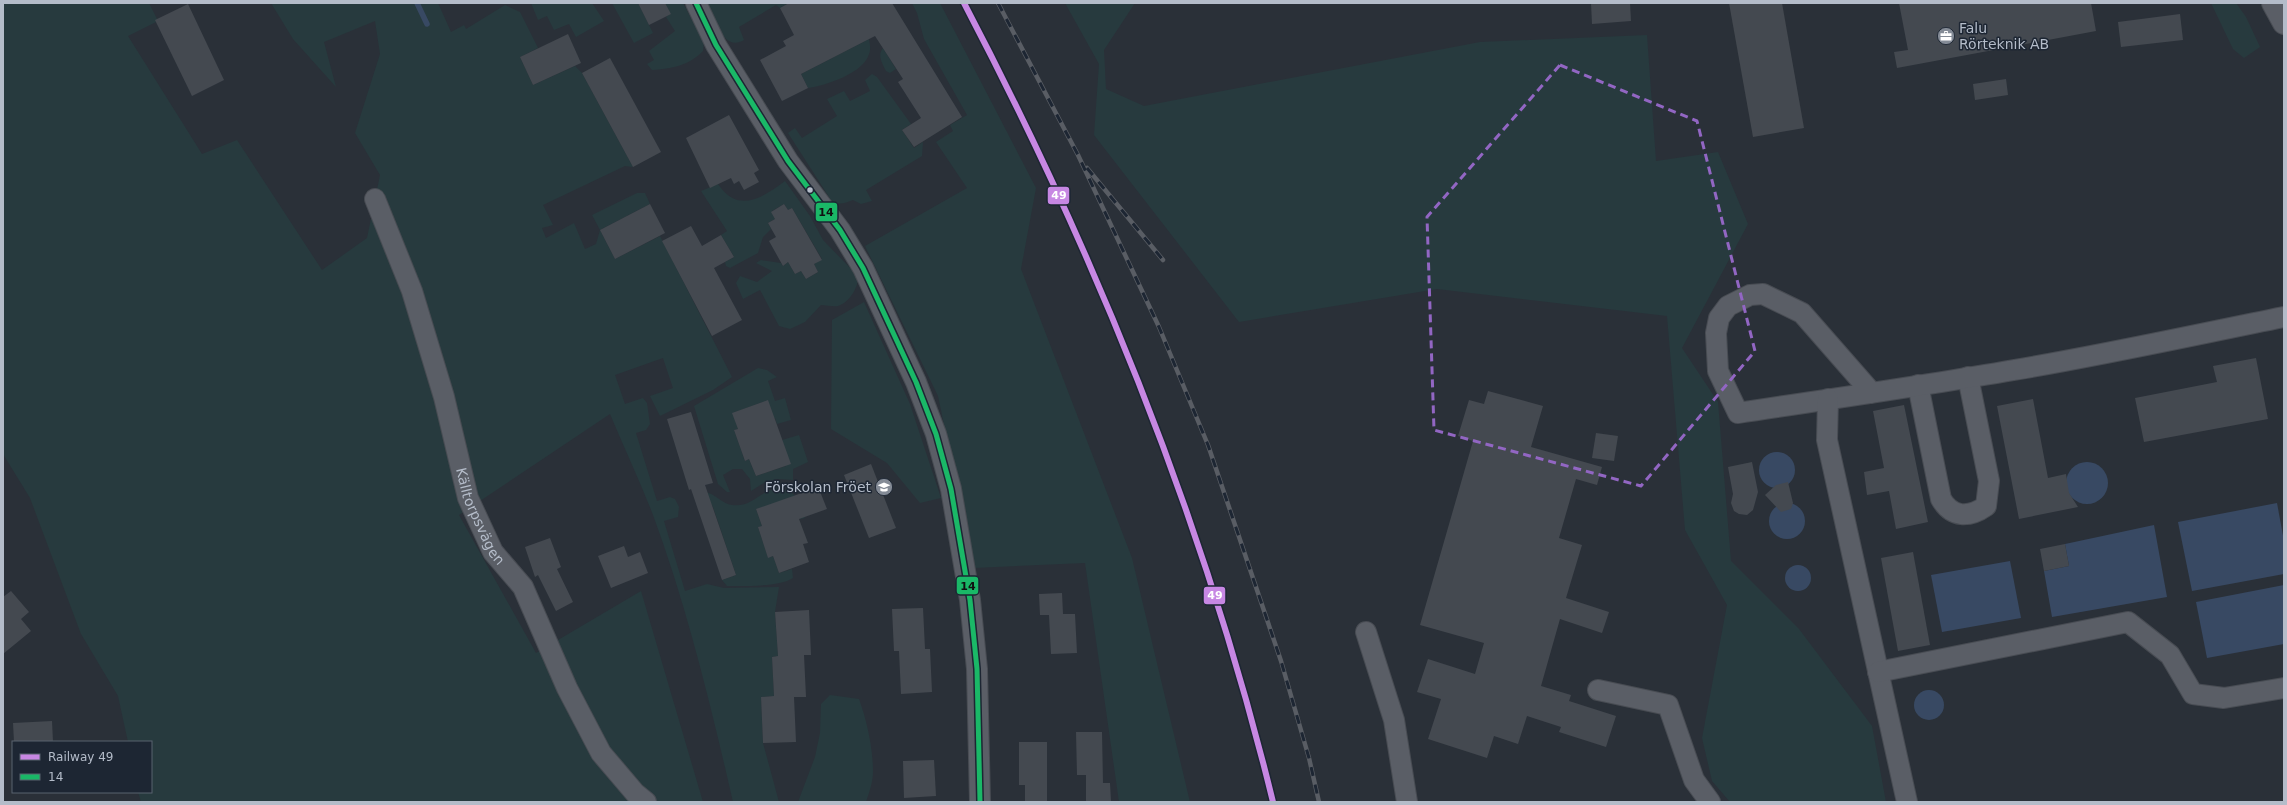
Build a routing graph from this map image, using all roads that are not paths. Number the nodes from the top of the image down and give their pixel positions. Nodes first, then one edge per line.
1 (696, 3) edge
2 (2273, 3) edge
3 (2284, 23) edge
4 (375, 199) dead end
5 (2284, 317) edge
6 (1968, 377) junction
7 (1918, 385) junction
8 (1872, 393) junction
9 (1828, 400) junction
10 (1366, 632) dead end
11 (1878, 672) junction
12 (2284, 688) edge
13 (1598, 690) dead end
14 (646, 802) edge
15 (980, 802) edge
16 (1407, 802) edge
17 (1710, 802) edge
18 (1907, 802) edge

1 - 15 street
2 - 3 street
4 - 14 street, Källtorpsvägen
5 - 6 street
6 - 7 street
6 - 7 street
7 - 8 street
8 - 9 street
8 - 9 street
9 - 11 street
10 - 16 street
11 - 12 street
11 - 18 street
13 - 17 street

